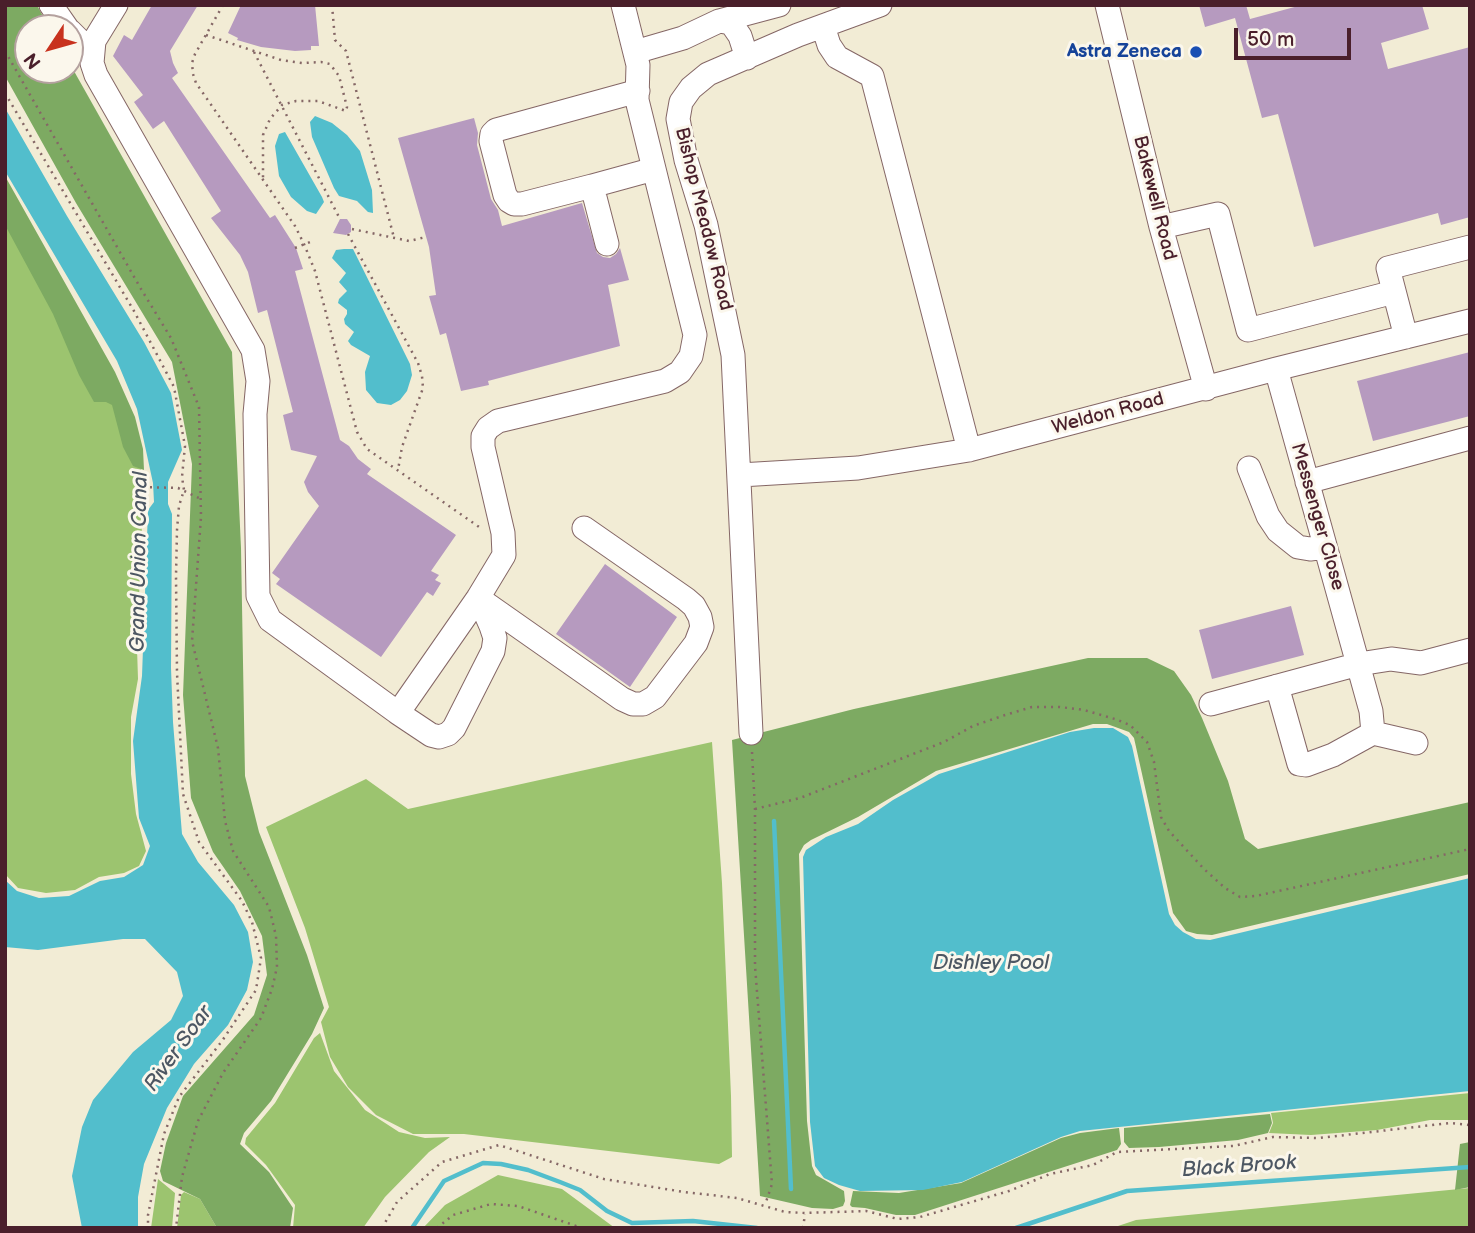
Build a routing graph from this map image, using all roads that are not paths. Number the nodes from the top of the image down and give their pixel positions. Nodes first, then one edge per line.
1 (116, 5) edge
2 (623, 5) edge
3 (779, 5) edge
4 (880, 5) edge
5 (1107, 5) edge
6 (719, 21) junction
7 (824, 26) junction
8 (84, 45) edge
9 (635, 52) junction
10 (92, 53) junction
11 (747, 58) junction
12 (638, 91) junction
13 (680, 111) junction
14 (641, 114) junction
15 (654, 169) junction
16 (592, 186) junction
17 (1161, 227) junction
18 (607, 244) dead end
19 (1470, 247) edge
20 (1394, 292) junction
21 (1470, 321) edge
22 (1406, 337) junction
23 (1276, 369) junction
24 (1206, 389) junction
25 (1470, 438) edge
26 (970, 450) junction
27 (1249, 468) dead end
28 (740, 475) junction
29 (1307, 482) junction
30 (584, 528) dead end
31 (1325, 547) junction
32 (478, 598) junction
33 (1470, 650) edge
34 (1359, 664) junction
35 (1277, 686) junction
36 (1211, 704) dead end
37 (398, 713) junction
38 (751, 733) road end
39 (1373, 733) junction
40 (1416, 743) dead end

1 - 10 street
2 - 9 street
3 - 6 street
4 - 7 street, Bishop Meadow Road
5 - 17 street, Bakewell Road
6 - 9 street
6 - 11 street
7 - 11 street, Bishop Meadow Road
7 - 26 street
8 - 10 street
9 - 12 street
10 - 37 street
11 - 13 street, Bishop Meadow Road
12 - 14 street
12 - 16 street
13 - 14 street
13 - 28 street, Bishop Meadow Road
14 - 15 street
15 - 16 street
15 - 32 street
16 - 18 street
17 - 20 street
17 - 24 street, Bakewell Road
19 - 20 street
20 - 22 street
21 - 22 street, Weldon Road
22 - 23 street, Weldon Road
23 - 24 street, Weldon Road
23 - 29 street, Messenger Close
24 - 26 street, Weldon Road
25 - 29 street
26 - 28 street, Weldon Road
27 - 31 street
28 - 38 street, Bishop Meadow Road
29 - 31 street, Messenger Close
30 - 32 street
31 - 34 street, Messenger Close
32 - 37 street
32 - 37 street
33 - 34 street
34 - 35 street
34 - 39 street, Messenger Close
35 - 36 street
35 - 39 street
39 - 40 street

